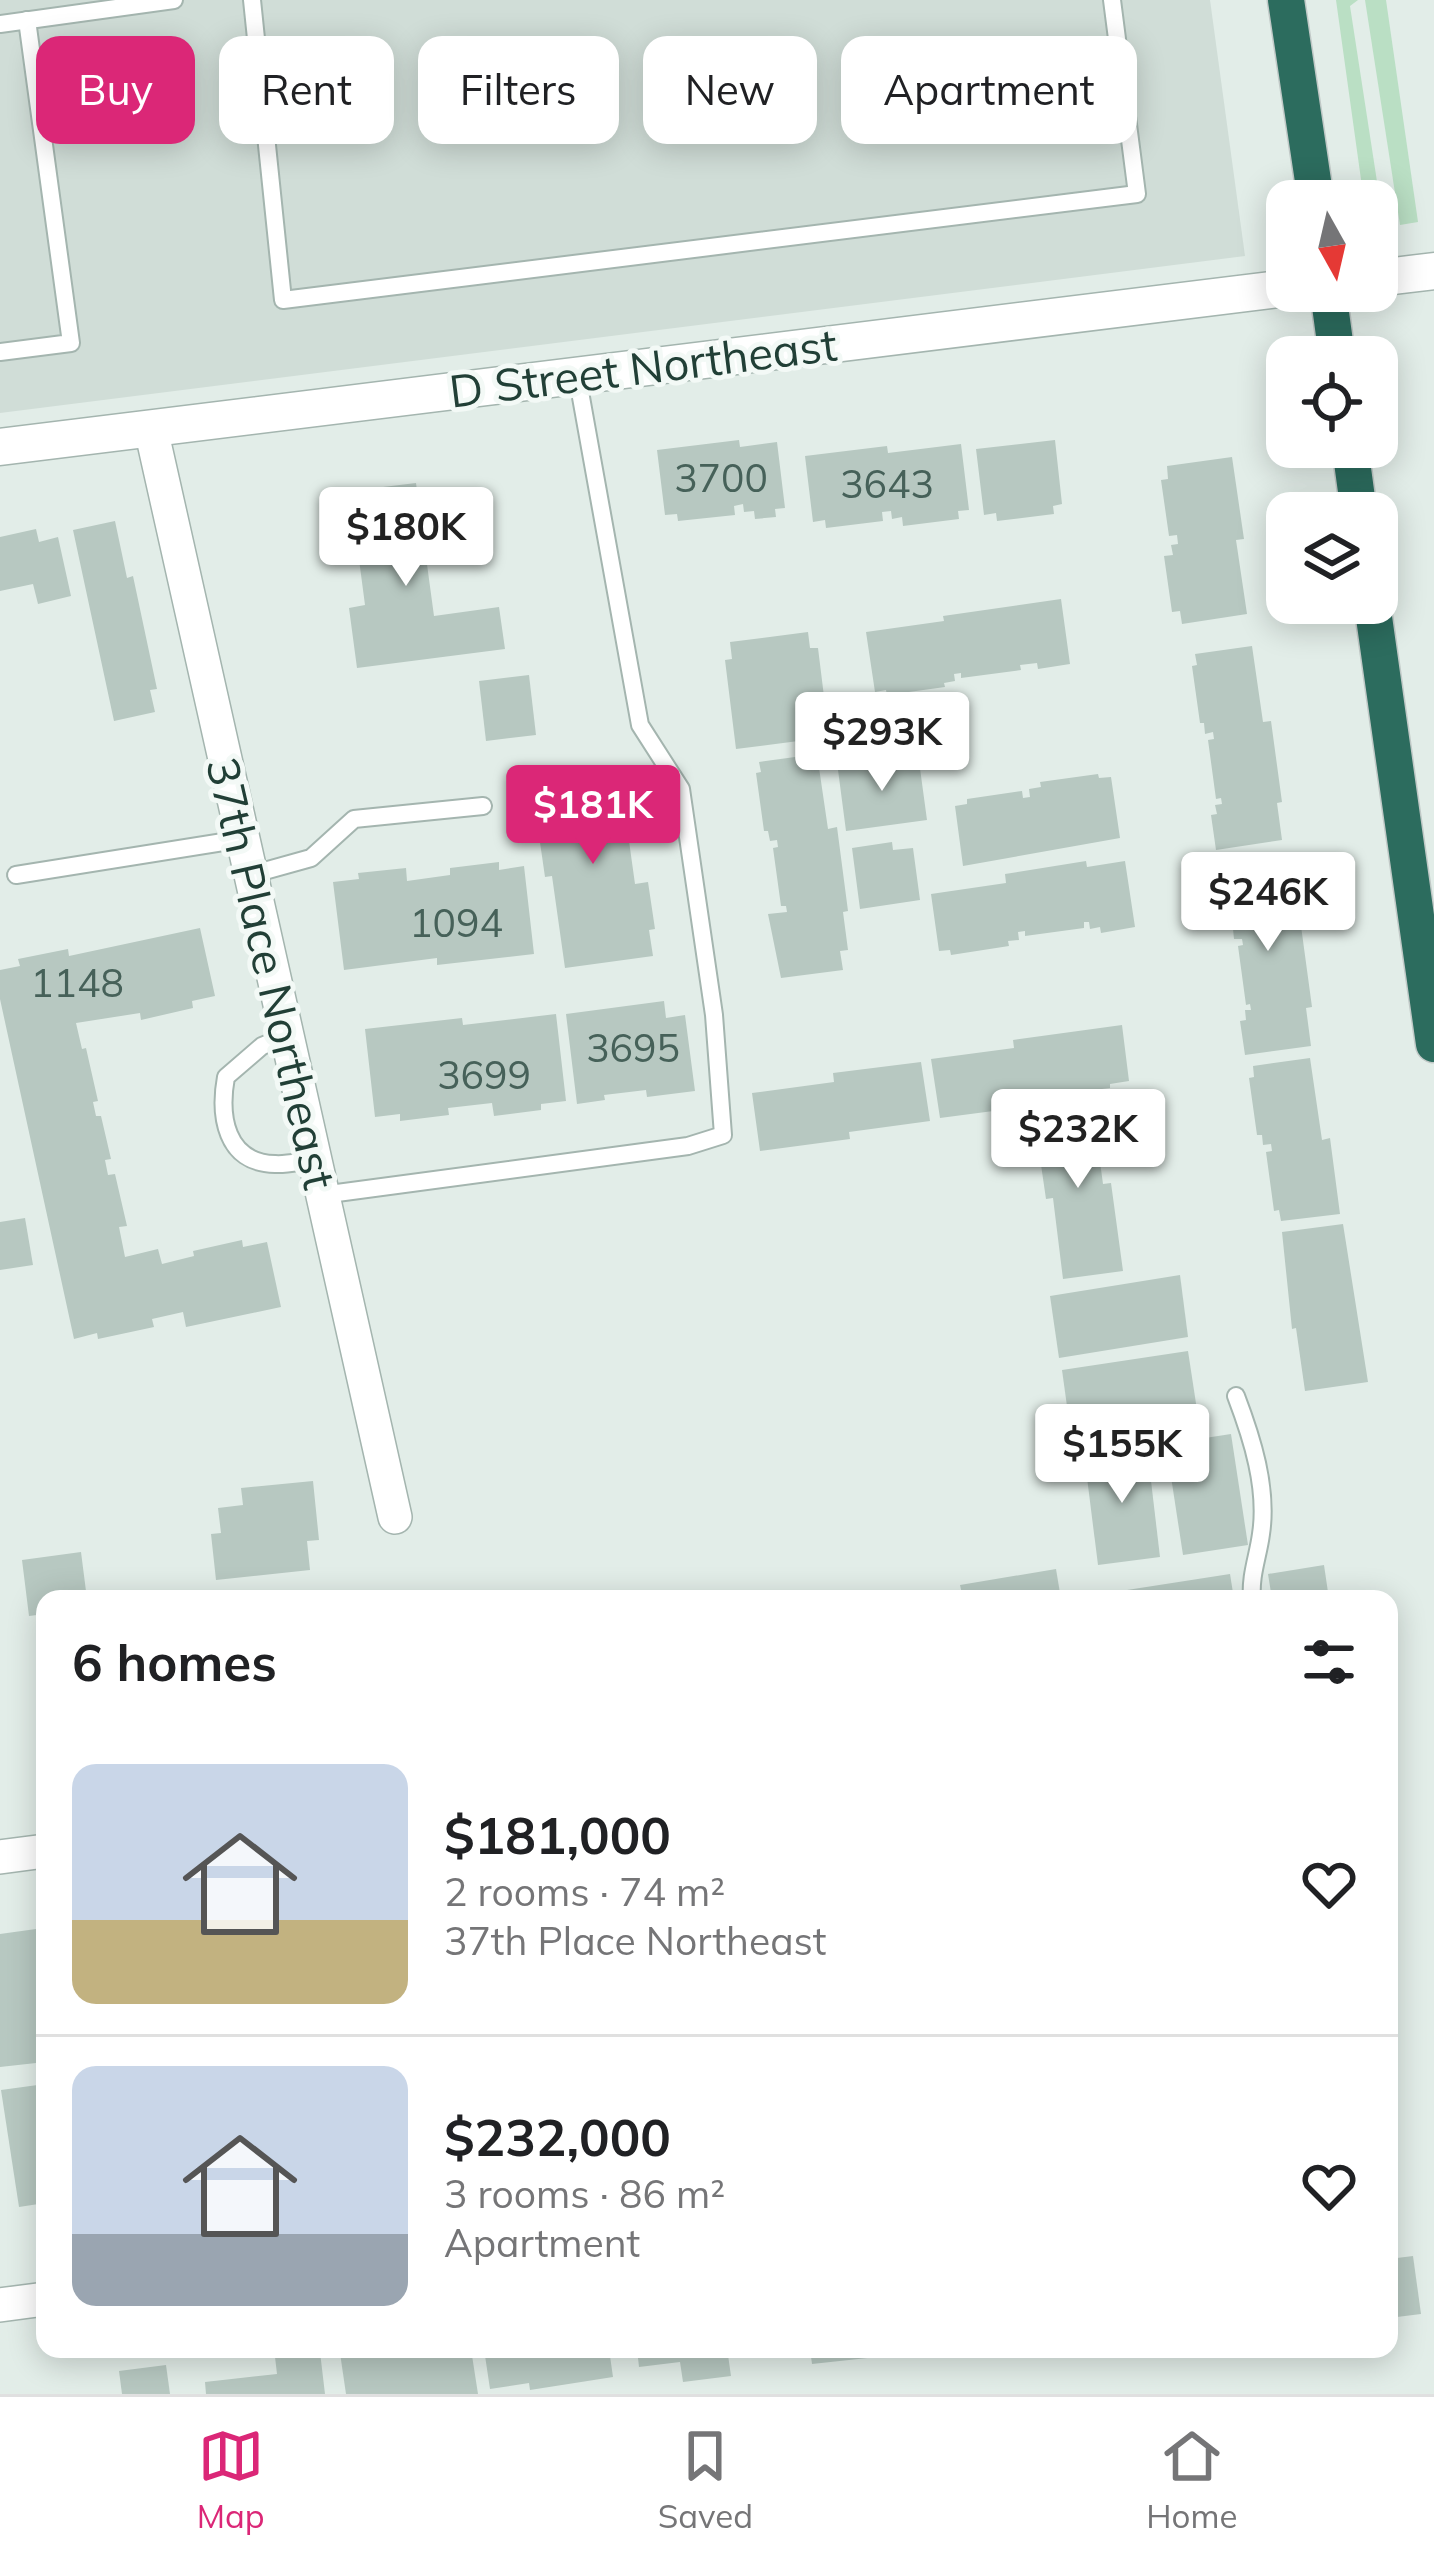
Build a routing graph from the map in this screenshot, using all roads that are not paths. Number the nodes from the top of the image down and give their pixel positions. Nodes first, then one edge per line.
1 (174, 0) edge
2 (251, 0) edge
3 (1112, 0) edge
4 (1286, 0) edge
5 (27, 20) junction
6 (0, 24) edge
7 (1313, 180) edge
8 (1434, 271) edge
9 (1398, 275) edge
10 (1266, 290) edge
11 (0, 352) edge
12 (576, 374) junction
13 (151, 429) junction
14 (0, 447) edge
15 (1375, 624) edge
16 (483, 806) dead end
17 (242, 839) junction
18 (16, 875) dead end
19 (250, 875) junction
20 (286, 1036) junction
21 (1434, 1044) edge
22 (313, 1160) junction
23 (322, 1195) junction
24 (1236, 1396) dead end
25 (395, 1517) dead end
26 (1251, 1590) edge
27 (36, 1852) edge
28 (0, 1857) edge
29 (36, 2300) edge
30 (0, 2305) edge

1 - 5 lane
2 - 3 lane
4 - 7 highway
5 - 6 lane
5 - 11 lane
8 - 9 street
10 - 12 street, D Street Northeast
12 - 13 street, D Street Northeast
12 - 23 lane
13 - 14 street, D Street Northeast
13 - 17 street, 37th Place Northeast
15 - 21 highway
16 - 19 lane
17 - 18 lane
17 - 19 street, 37th Place Northeast
19 - 20 street, 37th Place Northeast
20 - 22 street, 37th Place Northeast
20 - 22 lane
22 - 23 street, 37th Place Northeast
23 - 25 street, 37th Place Northeast
24 - 26 lane
27 - 28 street
29 - 30 street

